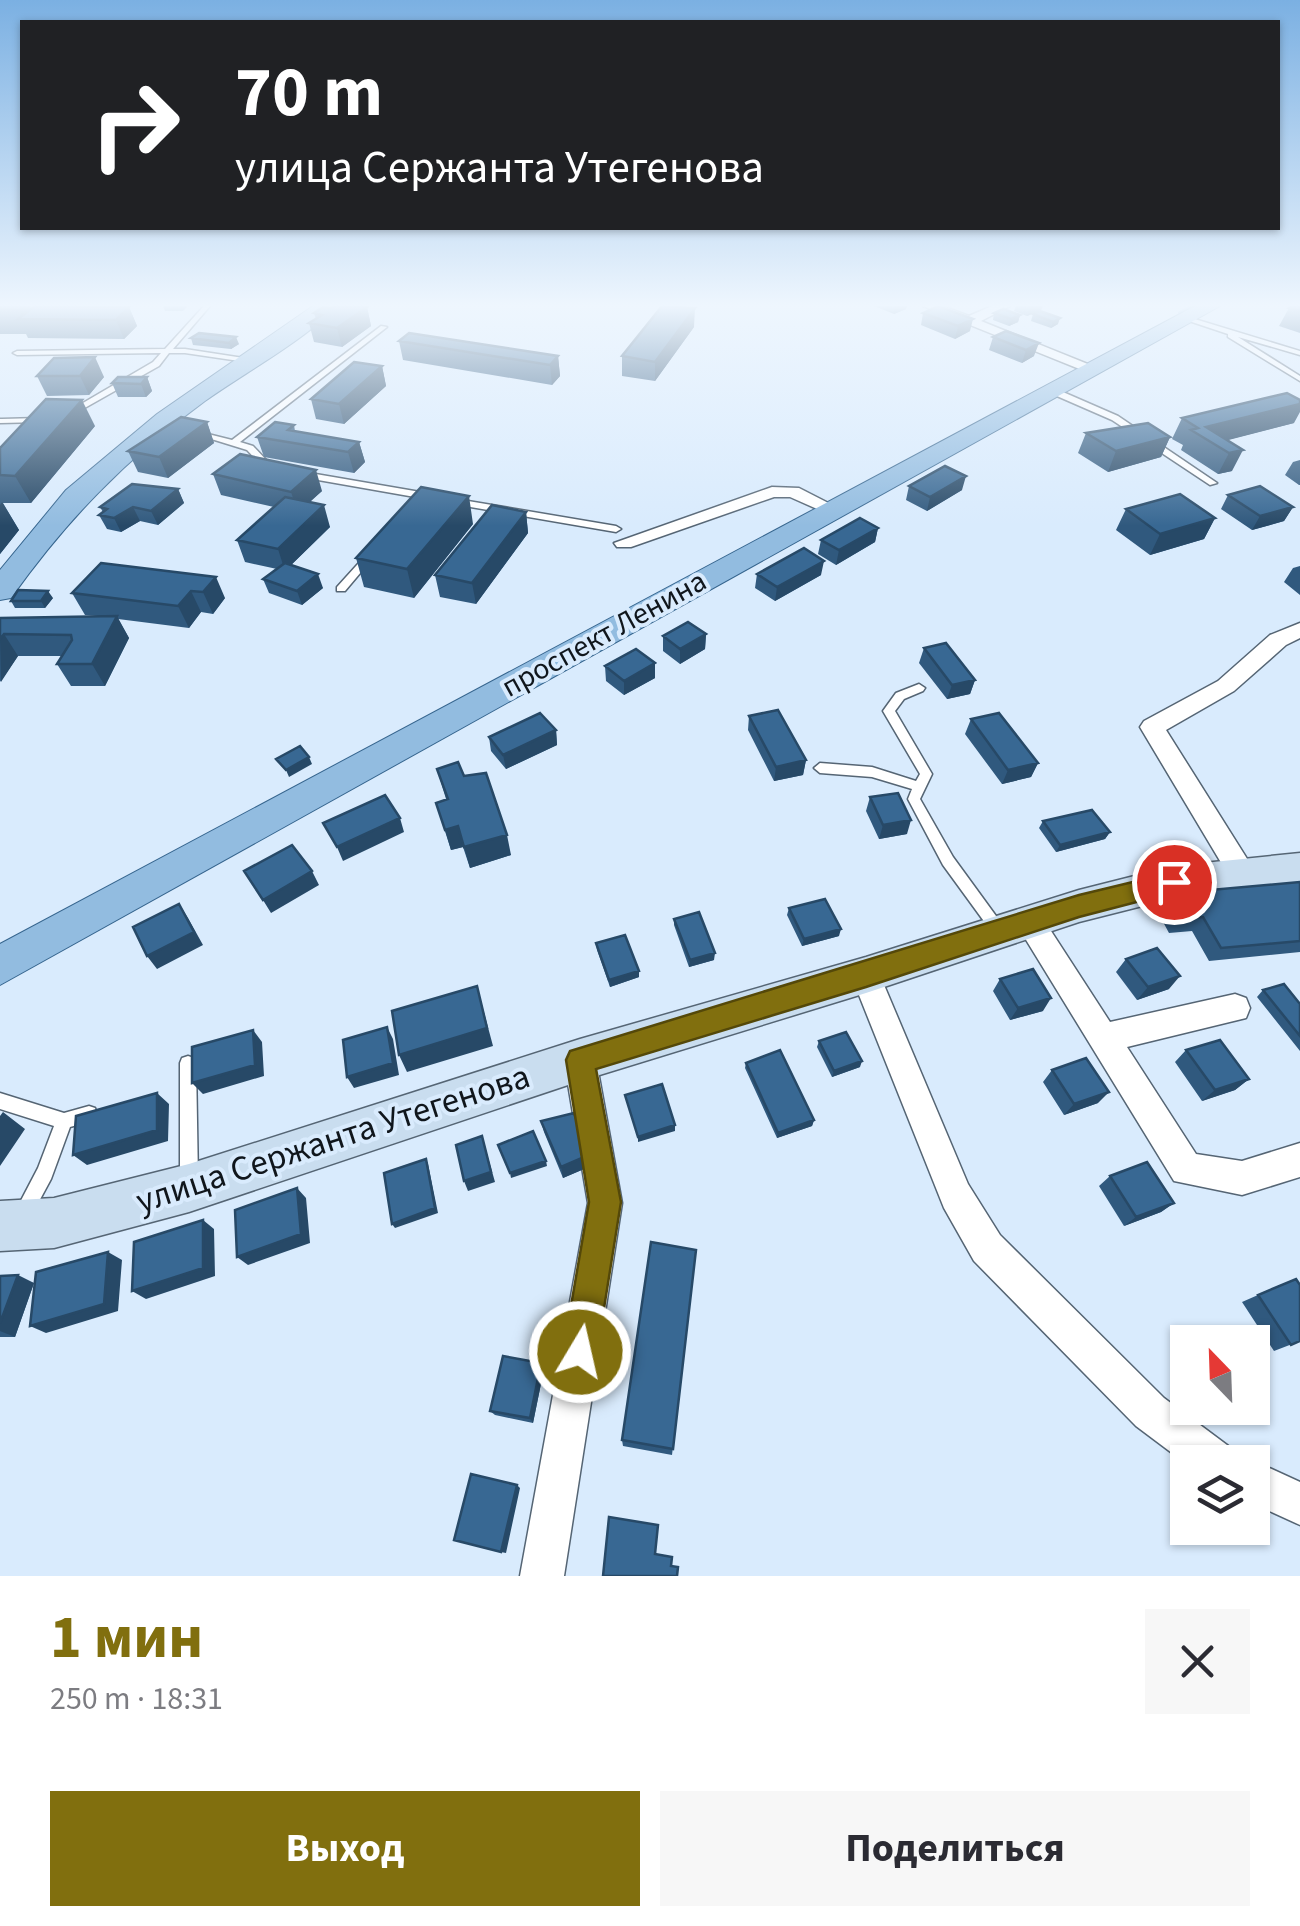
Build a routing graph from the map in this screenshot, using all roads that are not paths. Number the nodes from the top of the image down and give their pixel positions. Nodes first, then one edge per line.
1 (134, 380) edge
2 (224, 380) edge
3 (315, 380) edge
4 (1074, 380) edge
5 (1053, 392) junction
6 (2, 421) edge
7 (161, 425) junction
8 (48, 426) edge
9 (39, 433) edge
10 (235, 442) junction
11 (278, 471) edge
12 (296, 474) edge
13 (1213, 483) dead end
14 (422, 496) junction
15 (410, 509) edge
16 (833, 510) junction
17 (620, 536) joint
18 (376, 549) edge
19 (341, 589) dead end
20 (0, 592) edge
21 (1300, 630) edge
22 (919, 688) dead end
23 (820, 768) dead end
24 (920, 787) junction
25 (1300, 868) edge
26 (1242, 873) junction
27 (1014, 927) junction
28 (0, 966) edge
29 (866, 975) junction
30 (1235, 1008) dead end
31 (1102, 1038) junction
32 (580, 1060) junction
33 (188, 1064) edge
34 (0, 1101) edge
35 (102, 1110) edge
36 (64, 1121) junction
37 (1300, 1160) edge
38 (189, 1188) junction
39 (8, 1227) edge
40 (1194, 1445) edge
41 (1270, 1490) edge
42 (1300, 1504) edge
43 (542, 1576) edge

1 - 6 lane
2 - 7 main road
3 - 10 lane
4 - 5 main road, проспект Ленина
5 - 13 lane
5 - 16 main road, проспект Ленина
7 - 10 lane
7 - 20 main road
8 - 9 lane
10 - 11 lane
12 - 14 lane
14 - 15 lane
14 - 17 lane
16 - 17 street
16 - 28 main road, проспект Ленина
18 - 19 lane
21 - 26 street
22 - 24 lane
23 - 24 lane
24 - 27 lane
25 - 26 main road, улица Сержанта Утегенова
26 - 27 main road, улица Сержанта Утегенова
27 - 29 main road, улица Сержанта Утегенова
27 - 31 street
29 - 32 main road, улица Сержанта Утегенова
29 - 40 street
30 - 31 street
31 - 37 street
32 - 38 main road, улица Сержанта Утегенова
32 - 43 street
33 - 38 lane
34 - 36 lane
35 - 36 lane
36 - 39 lane
38 - 39 main road, улица Сержанта Утегенова
41 - 42 street

